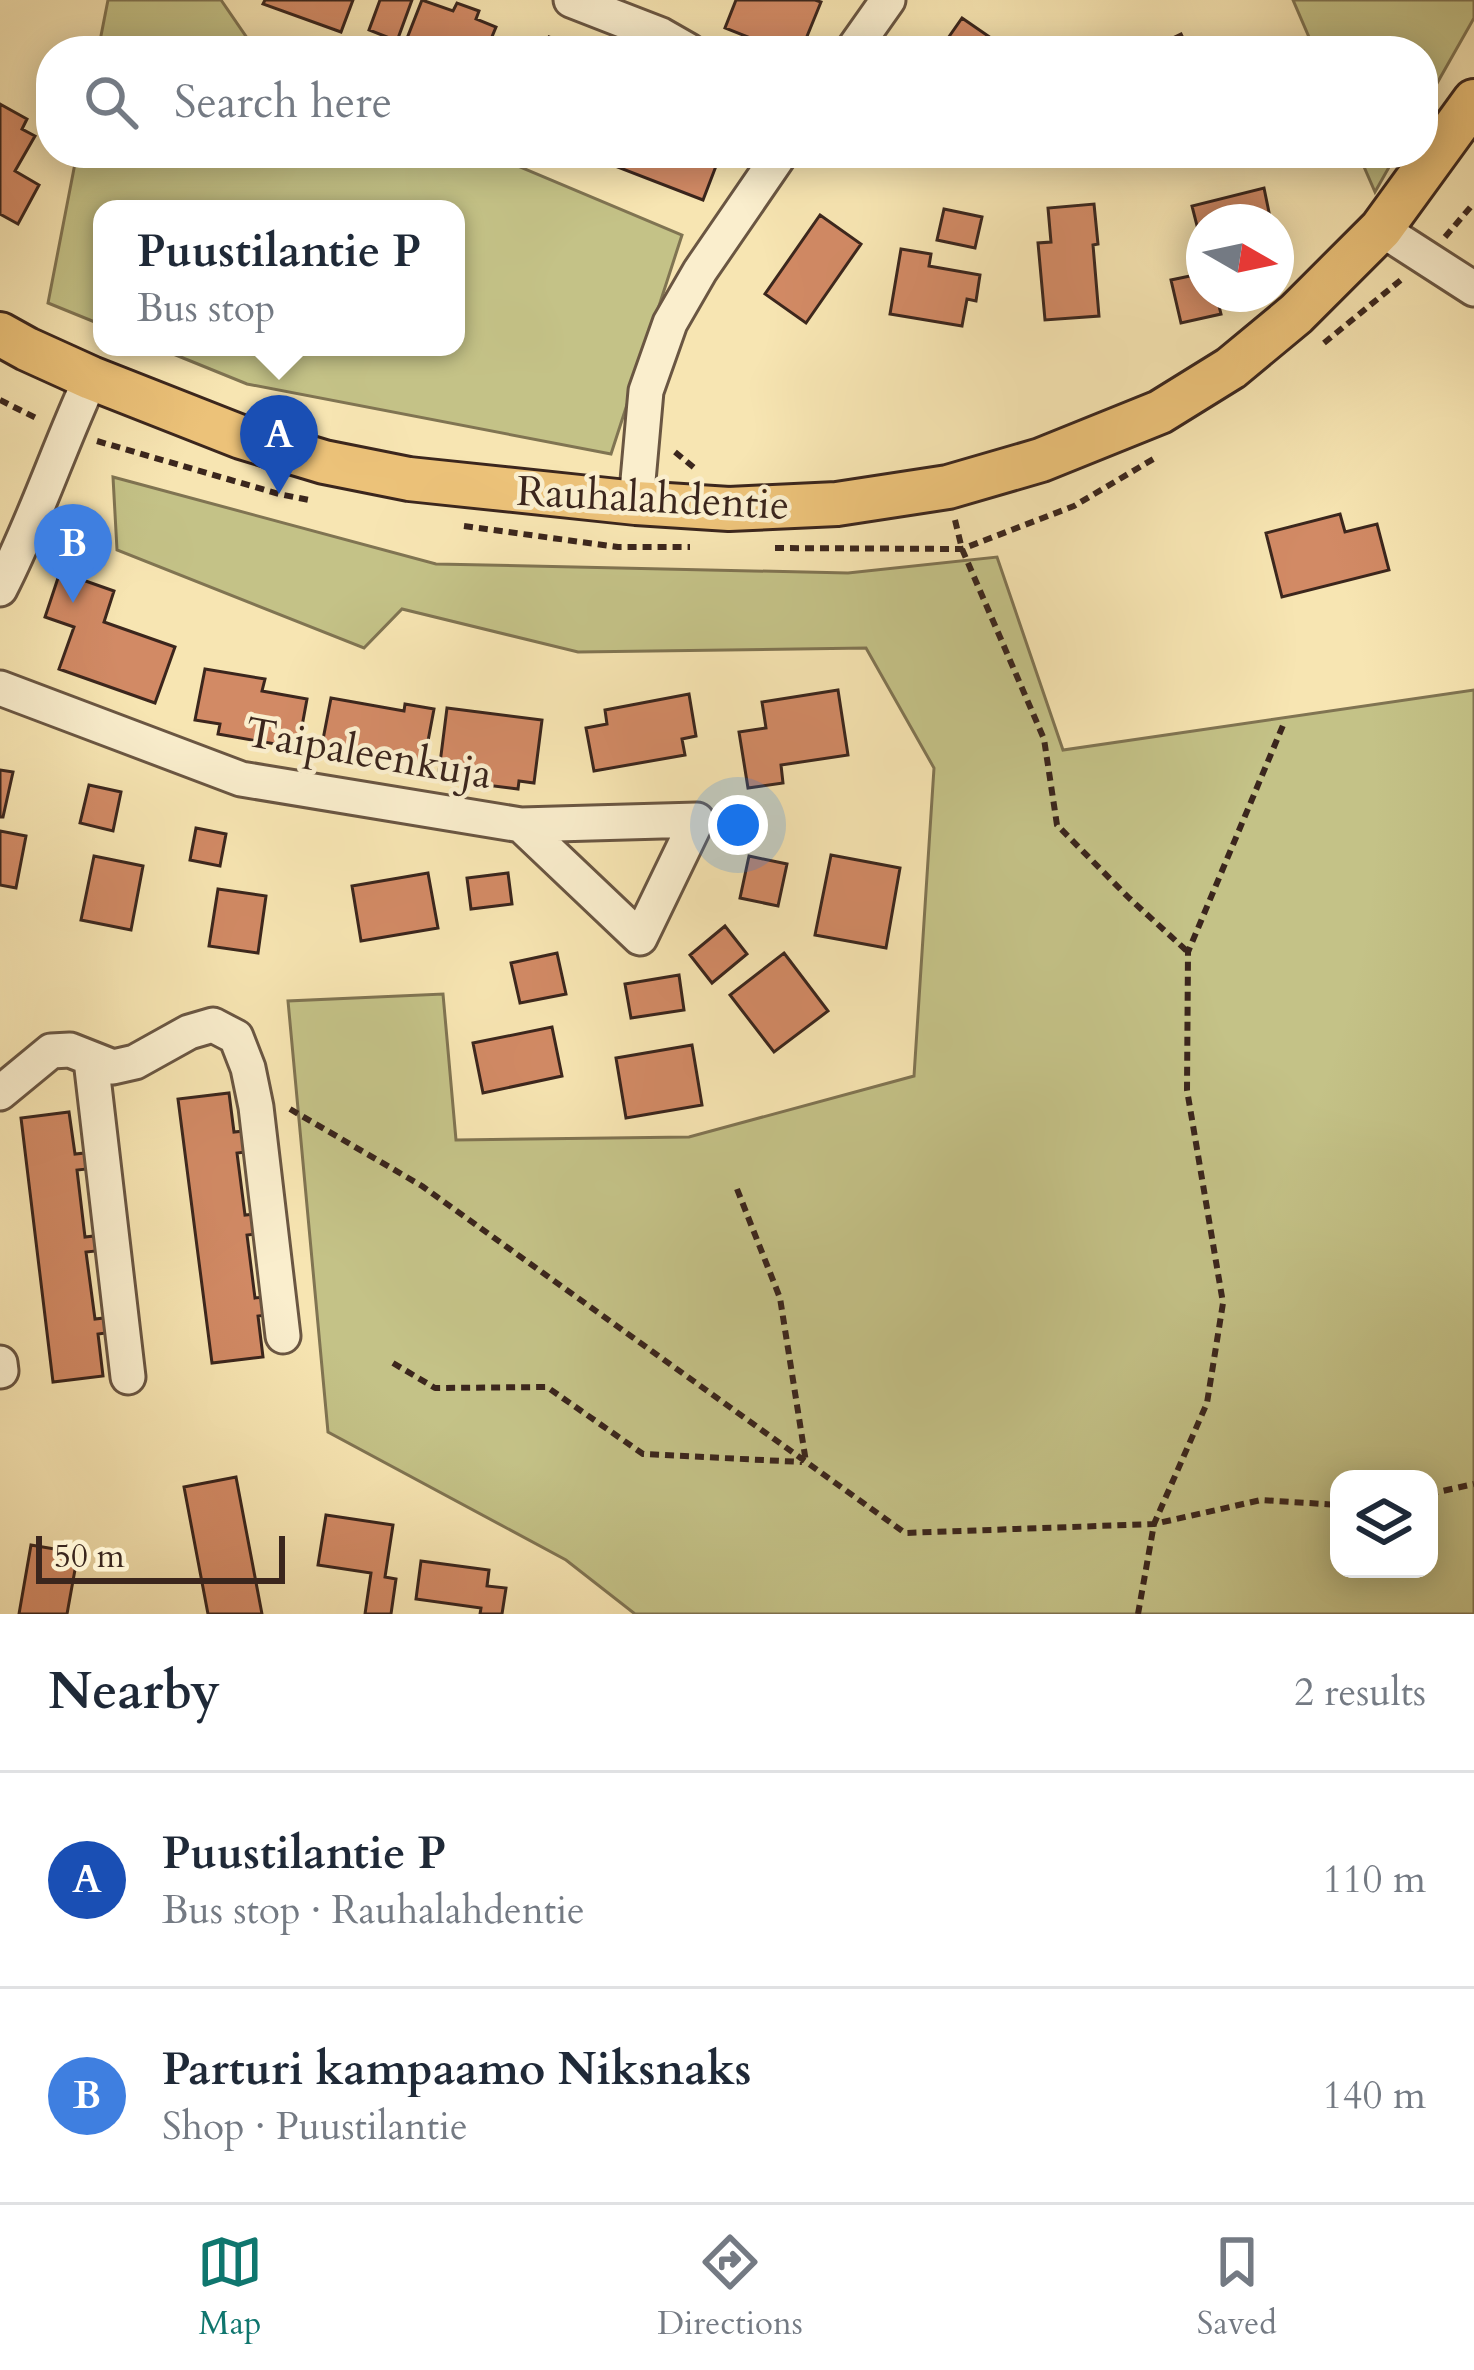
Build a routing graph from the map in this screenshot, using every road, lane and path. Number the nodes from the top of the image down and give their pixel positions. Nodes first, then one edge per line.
1 (572, 0) edge
2 (888, 0) edge
3 (663, 36) edge
4 (863, 36) edge
5 (1474, 101) edge
6 (1438, 151) edge
7 (771, 168) edge
8 (1426, 168) edge
9 (1474, 202) edge
10 (1382, 229) junction
11 (1426, 260) junction
12 (1474, 289) edge
13 (0, 334) edge
14 (1319, 347) dead end
15 (92, 378) junction
16 (0, 400) edge
17 (66, 433) junction
18 (1170, 448) dead end
19 (671, 449) dead end
20 (948, 487) junction
21 (320, 502) dead end
22 (636, 503) junction
23 (729, 509) junction
24 (453, 524) dead end
25 (703, 547) dead end
26 (772, 548) dead end
27 (962, 549) junction
28 (0, 589) edge
29 (0, 688) edge
30 (1284, 723) dead end
31 (521, 825) junction
32 (1188, 952) junction
33 (91, 1060) junction
34 (253, 1088) junction
35 (0, 1093) edge
36 (736, 1189) dead end
37 (283, 1336) dead end
38 (393, 1363) dead end
39 (128, 1377) dead end
40 (806, 1462) junction
41 (1474, 1484) edge
42 (1438, 1492) edge
43 (1330, 1504) edge
44 (1154, 1524) junction
45 (1138, 1614) edge

1 - 3 street
2 - 4 street
5 - 6 main road, Rauhalahdentie
7 - 22 street
8 - 10 main road, Rauhalahdentie
9 - 11 path
10 - 11 street
10 - 20 main road, Rauhalahdentie
11 - 12 street
11 - 14 path
13 - 15 main road, Rauhalahdentie
15 - 17 street
15 - 22 main road, Rauhalahdentie
16 - 17 path
17 - 21 path
17 - 28 street
18 - 27 path
19 - 23 path
20 - 23 main road, Rauhalahdentie
20 - 27 path
22 - 23 main road, Rauhalahdentie
24 - 25 path
26 - 27 path
27 - 32 path
29 - 31 street, Taipaleenkuja
30 - 32 path
31 - 31 street, Taipaleenkuja
32 - 44 path
33 - 34 street
33 - 35 street
33 - 39 street
34 - 37 street
34 - 40 path
36 - 40 path
38 - 40 path
40 - 44 path
41 - 42 path
43 - 44 path
44 - 45 path

